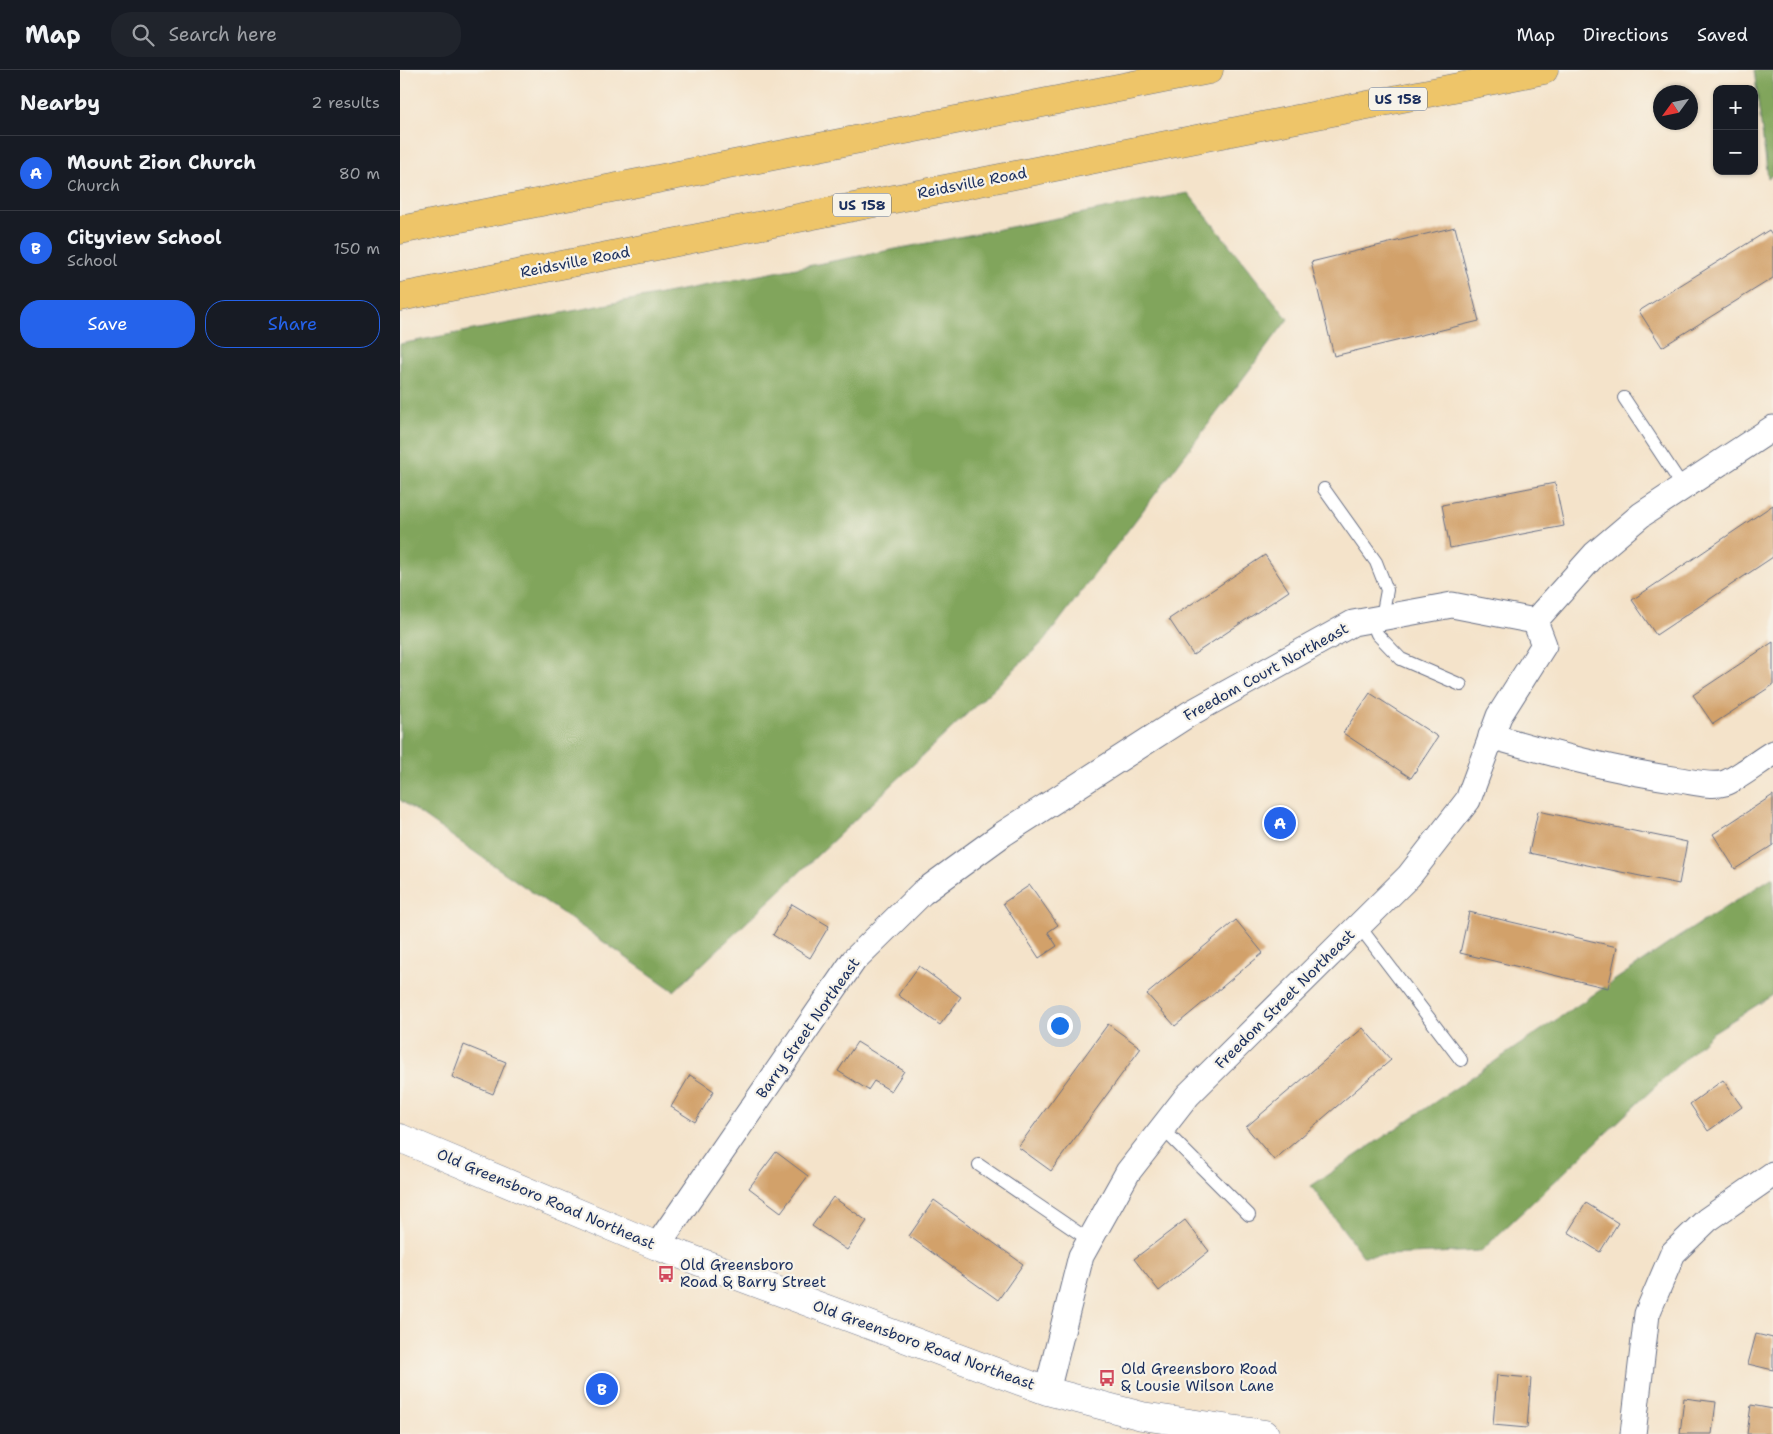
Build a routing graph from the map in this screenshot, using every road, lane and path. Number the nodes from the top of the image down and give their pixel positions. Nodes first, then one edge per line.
1 (1209, 70) edge
2 (1544, 70) edge
3 (400, 230) edge
4 (400, 297) edge
5 (1624, 398) dead end
6 (1773, 428) edge
7 (1683, 488) junction
8 (1324, 489) dead end
9 (1377, 619) junction
10 (1535, 621) junction
11 (1461, 685) dead end
12 (1491, 736) junction
13 (1773, 752) edge
14 (1118, 760) joint
15 (1359, 926) junction
16 (1461, 1060) dead end
17 (1162, 1128) junction
18 (400, 1138) edge
19 (980, 1165) dead end
20 (1773, 1174) edge
21 (1249, 1215) dead end
22 (1090, 1240) junction
23 (657, 1246) junction
24 (1047, 1391) junction
25 (1265, 1434) edge
26 (1633, 1434) edge

1 - 3 highway
2 - 4 highway, Reidsville Road / US 158
5 - 7 lane
6 - 7 street
7 - 10 street
8 - 9 lane
9 - 10 street, Freedom Court Northeast
9 - 11 lane
9 - 14 street, Freedom Court Northeast
10 - 12 street, Freedom Street Northeast
12 - 13 street
12 - 15 street, Freedom Street Northeast
14 - 23 street, Barry Street Northeast
15 - 16 lane
15 - 17 street, Freedom Street Northeast
17 - 21 lane
17 - 22 street, Freedom Street Northeast
18 - 23 street, Old Greensboro Road Northeast
19 - 22 lane
20 - 26 street
22 - 24 street, Freedom Street Northeast
23 - 24 street, Old Greensboro Road Northeast
24 - 25 street, Old Greensboro Road Northeast

